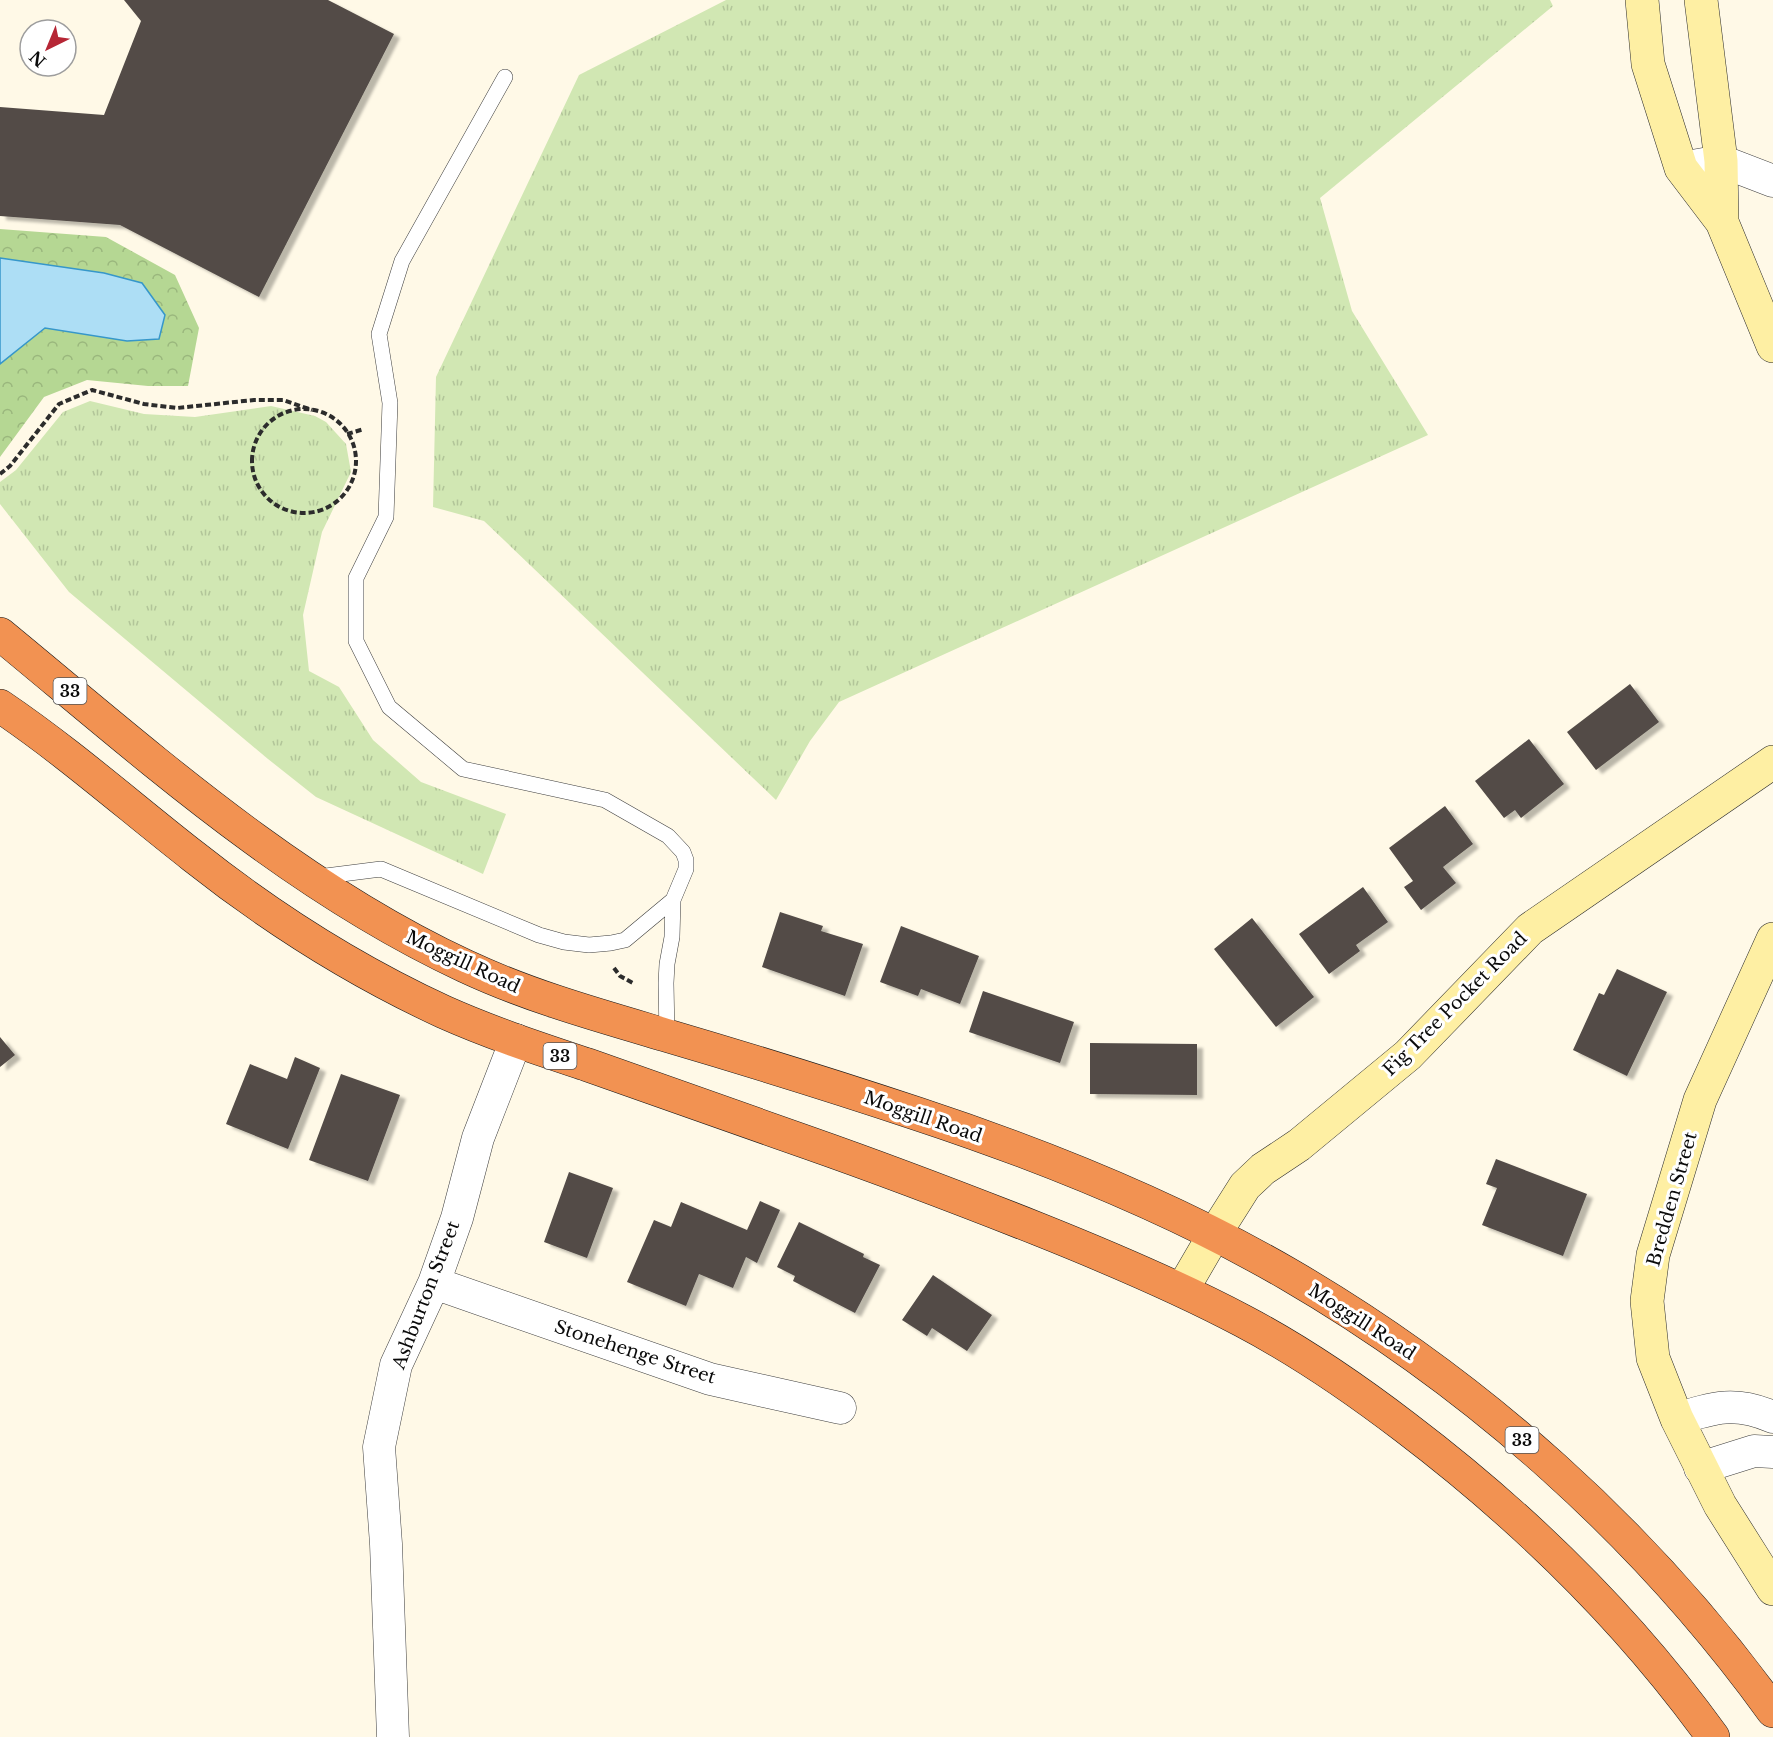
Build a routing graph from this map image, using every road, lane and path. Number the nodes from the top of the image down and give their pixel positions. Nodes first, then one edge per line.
1 (1642, 0) edge
2 (1701, 0) edge
3 (505, 77) dead end
4 (1722, 160) junction
5 (1681, 168) junction
6 (1773, 181) edge
7 (1722, 222) junction
8 (1773, 346) edge
9 (312, 410) junction
10 (368, 428) dead end
11 (347, 434) junction
12 (0, 474) edge
13 (0, 634) edge
14 (0, 706) edge
15 (1773, 762) edge
16 (310, 878) junction
17 (673, 900) junction
18 (1773, 939) edge
19 (613, 968) dead end
20 (633, 983) dead end
21 (667, 1035) junction
22 (516, 1040) junction
23 (1214, 1234) junction
24 (434, 1283) junction
25 (1182, 1290) junction
26 (840, 1408) dead end
27 (1773, 1417) edge
28 (1677, 1419) junction
29 (1773, 1452) edge
30 (1700, 1468) junction
31 (1773, 1589) edge
32 (1773, 1711) edge
33 (393, 1737) edge
34 (1713, 1737) edge

1 - 5 main road
2 - 4 main road
3 - 17 lane
4 - 5 street
4 - 6 street
4 - 7 main road
5 - 7 main road
7 - 8 main road
9 - 11 path
9 - 11 path
9 - 12 path
10 - 11 path
13 - 16 highway, Moggill Road / 33
14 - 22 highway, 33
15 - 23 main road, Fig Tree Pocket Road
16 - 17 lane
16 - 21 highway, Moggill Road / 33
17 - 21 lane
18 - 28 main road, Bredden Street
19 - 20 path
21 - 23 highway, Moggill Road / 33
22 - 24 street, Ashburton Street
22 - 25 highway, 33
23 - 25 main road, Fig Tree Pocket Road
23 - 32 highway, Moggill Road / 33
24 - 26 street, Stonehenge Street
24 - 33 street, Ashburton Street
25 - 34 highway, 33
27 - 28 street
28 - 30 main road, Bredden Street
29 - 30 street
30 - 31 main road, Bredden Street

